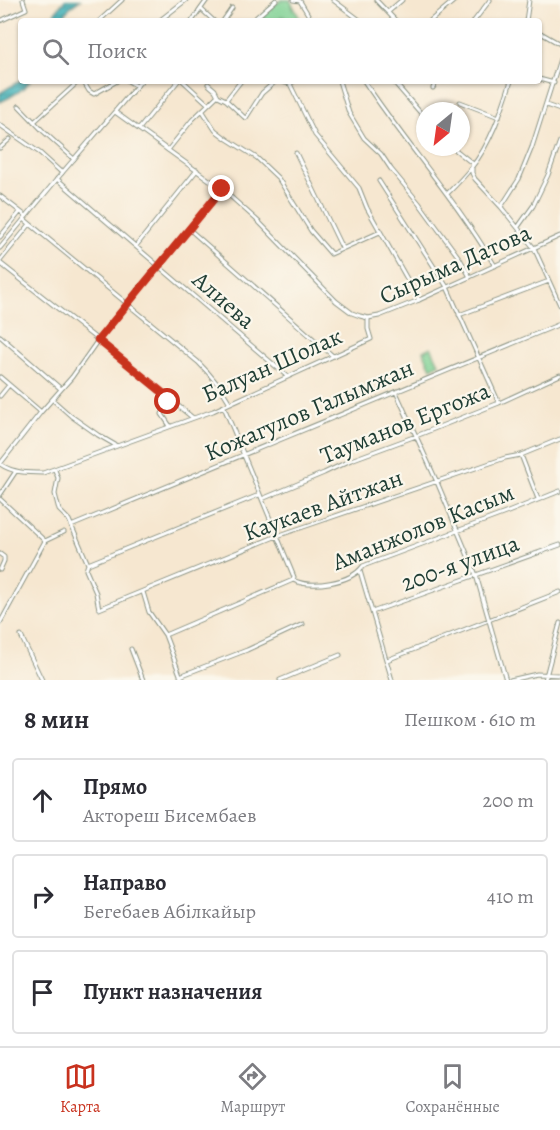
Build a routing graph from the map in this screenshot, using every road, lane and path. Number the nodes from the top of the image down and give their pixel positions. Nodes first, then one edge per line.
1 (22, 0) edge
2 (122, 0) edge
3 (186, 0) edge
4 (276, 0) edge
5 (293, 0) edge
6 (333, 0) edge
7 (376, 0) edge
8 (402, 0) edge
9 (455, 0) edge
10 (490, 0) edge
11 (530, 0) edge
12 (205, 1) edge
13 (301, 1) edge
14 (232, 8) dead end
15 (201, 9) junction
16 (388, 12) junction
17 (102, 18) edge
18 (163, 18) edge
19 (194, 18) edge
20 (210, 18) edge
21 (225, 18) edge
22 (255, 18) edge
23 (309, 18) edge
24 (357, 18) edge
25 (393, 18) edge
26 (434, 18) edge
27 (476, 18) edge
28 (527, 18) edge
29 (0, 21) edge
30 (542, 34) edge
31 (560, 44) edge
32 (560, 59) edge
33 (559, 65) edge
34 (542, 80) edge
35 (554, 82) junction
36 (78, 84) edge
37 (83, 84) edge
38 (112, 84) edge
39 (133, 84) edge
40 (176, 84) edge
41 (186, 84) edge
42 (208, 84) dead end
43 (239, 84) edge
44 (274, 84) edge
45 (292, 84) edge
46 (340, 84) edge
47 (366, 84) edge
48 (396, 84) edge
49 (436, 84) edge
50 (510, 84) edge
51 (137, 86) joint
52 (434, 88) dead end
53 (218, 96) junction
54 (226, 100) junction
55 (208, 104) junction
56 (19, 105) dead end
57 (546, 105) junction
58 (470, 106) edge
59 (416, 108) edge
60 (202, 110) junction
61 (560, 110) edge
62 (115, 111) junction
63 (499, 117) junction
64 (34, 122) junction
65 (0, 125) edge
66 (139, 129) junction
67 (10, 139) dead end
68 (560, 141) edge
69 (0, 148) edge
70 (168, 150) junction
71 (296, 153) dead end
72 (463, 156) edge
73 (74, 159) junction
74 (472, 168) junction
75 (197, 170) junction
76 (62, 173) junction
77 (57, 179) junction
78 (380, 181) dead end
79 (222, 189) junction
80 (448, 194) junction
81 (0, 196) edge
82 (501, 207) junction
83 (20, 212) junction
84 (25, 218) junction
85 (30, 224) junction
86 (518, 227) junction
87 (189, 229) junction
88 (380, 231) junction
89 (560, 236) edge
90 (0, 237) edge
91 (136, 246) junction
92 (0, 248) edge
93 (342, 248) junction
94 (534, 248) junction
95 (0, 262) edge
96 (159, 266) junction
97 (495, 267) junction
98 (471, 277) junction
99 (549, 281) junction
100 (447, 287) junction
101 (419, 300) junction
102 (127, 304) junction
103 (560, 305) edge
104 (459, 315) junction
105 (368, 318) junction
106 (560, 324) edge
107 (0, 336) edge
108 (98, 340) junction
109 (333, 356) junction
110 (479, 358) junction
111 (560, 375) edge
112 (287, 376) junction
113 (0, 377) edge
114 (9, 385) junction
115 (61, 389) junction
116 (396, 392) junction
117 (0, 396) edge
118 (168, 397) junction
119 (52, 399) junction
120 (230, 403) junction
121 (500, 403) junction
122 (224, 406) junction
123 (42, 412) junction
124 (193, 418) junction
125 (170, 426) junction
126 (416, 436) junction
127 (560, 439) edge
128 (117, 446) junction
129 (244, 455) junction
130 (521, 455) junction
131 (0, 464) edge
132 (55, 470) junction
133 (16, 471) junction
134 (437, 482) junction
135 (560, 491) edge
136 (259, 495) junction
137 (0, 497) edge
138 (262, 499) junction
139 (538, 499) junction
140 (71, 526) junction
141 (457, 530) junction
142 (64, 532) dead end
143 (277, 537) junction
144 (45, 541) junction
145 (560, 545) edge
146 (0, 555) edge
147 (88, 564) junction
148 (0, 570) edge
149 (360, 571) junction
150 (476, 575) junction
151 (293, 580) junction
152 (143, 591) junction
153 (560, 592) edge
154 (372, 612) junction
155 (489, 620) junction
156 (0, 623) edge
157 (560, 623) edge
158 (303, 624) dead end
159 (165, 635) junction
160 (21, 636) dead end
161 (131, 649) dead end
162 (340, 655) dead end
163 (387, 660) junction
164 (547, 674) junction
165 (560, 675) edge
166 (181, 678) edge
167 (42, 680) edge
168 (143, 680) edge
169 (280, 680) edge
170 (392, 680) edge
171 (508, 680) edge
172 (545, 680) edge

1 - 29 street
2 - 17 street
3 - 18 street
4 - 22 street
5 - 13 street
6 - 24 street
7 - 16 street
8 - 16 street
9 - 26 street
10 - 27 street
11 - 28 street
12 - 15 street
13 - 23 street
14 - 21 street
15 - 19 street
15 - 20 street
16 - 25 street
30 - 31 street
32 - 33 street
33 - 35 street
34 - 35 street
35 - 57 street
36 - 64 street
37 - 38 street
39 - 51 street
40 - 66 street
41 - 55 street
42 - 53 street
43 - 54 street
44 - 54 street
45 - 88 street
46 - 98 street
47 - 80 street
48 - 59 street
49 - 52 street
50 - 63 street
51 - 62 street
53 - 54 street
53 - 55 street
55 - 60 street
56 - 64 street
57 - 61 street
57 - 82 street
58 - 63 street
60 - 70 street
60 - 93 street
62 - 66 street, Сырыма Датова
62 - 73 street
63 - 74 street
64 - 73 street
65 - 76 street
66 - 70 street, Сырыма Датова
67 - 69 street
68 - 86 street
70 - 75 street, Сырыма Датова
71 - 93 street
72 - 74 street
73 - 76 street
74 - 80 street
74 - 82 street
75 - 79 street, Сырыма Датова
75 - 91 street
76 - 77 street
77 - 84 street
77 - 91 street, Алиева
78 - 100 street
79 - 87 street
79 - 105 street, Сырыма Датова
80 - 97 street
81 - 83 street
82 - 86 street
83 - 84 street
83 - 90 street
84 - 85 street
84 - 92 street
85 - 95 street
85 - 102 street
86 - 94 street
87 - 96 street
87 - 109 street
88 - 93 street
88 - 101 street
89 - 94 street, Сырыма Датова
91 - 96 street, Алиева
94 - 97 street, Сырыма Датова
94 - 99 street
95 - 108 street
96 - 102 street
96 - 112 street, Алиева
97 - 98 street, Сырыма Датова
98 - 100 street, Сырыма Датова
99 - 103 street
99 - 104 street
100 - 101 street, Сырыма Датова
100 - 104 street
101 - 105 street, Сырыма Датова
102 - 108 street
102 - 120 street
104 - 110 street
105 - 109 street, Балуан Шолак
106 - 110 street, Кожагулов Галымжан
107 - 115 street
108 - 115 street
108 - 118 street
109 - 112 street, Балуан Шолак
110 - 116 street, Кожагулов Галымжан
110 - 121 street
111 - 121 street, Тауманов Ергожа
112 - 120 street, Балуан Шолак
113 - 114 street
114 - 117 street
114 - 123 street
115 - 119 street
116 - 126 street
116 - 129 street, Кожагулов Галымжан
118 - 124 street
118 - 125 street
119 - 123 street
119 - 128 street
120 - 122 street, Балуан Шолак
121 - 126 street, Тауманов Ергожа
122 - 124 street, Балуан Шолак
122 - 129 street
123 - 131 street
124 - 125 street, Балуан Шолак
125 - 128 street, Балуан Шолак
126 - 134 street
126 - 138 street, Тауманов Ергожа
127 - 130 street, Каукаев Айтжан
128 - 132 street, Балуан Шолак
129 - 136 street
129 - 140 street, Кожагулов Галымжан
130 - 134 street, Каукаев Айтжан
130 - 139 street
131 - 133 street
132 - 133 street, Балуан Шолак
132 - 140 street
133 - 137 street
134 - 141 street
134 - 143 street, Каукаев Айтжан
135 - 139 street, Аманжолов Касым
136 - 138 street
136 - 147 street
137 - 144 street
138 - 143 street
139 - 141 street, Аманжолов Касым
140 - 147 street
141 - 149 street, Аманжолов Касым
141 - 150 street
142 - 144 street
143 - 151 street
143 - 152 street, Каукаев Айтжан
144 - 156 street
145 - 150 street, 200-я улица
146 - 148 street
147 - 152 street, Каукаев Айтжан
149 - 151 street, Аманжолов Касым
149 - 154 street
150 - 154 street, 200-я улица
150 - 155 street
151 - 159 street, Аманжолов Касым
152 - 159 street
153 - 155 street
154 - 163 street
155 - 163 street
155 - 171 street
157 - 164 street
158 - 166 street
159 - 166 street
160 - 167 street
161 - 168 street
162 - 169 street
163 - 170 street
164 - 165 street
164 - 171 street
164 - 172 street

